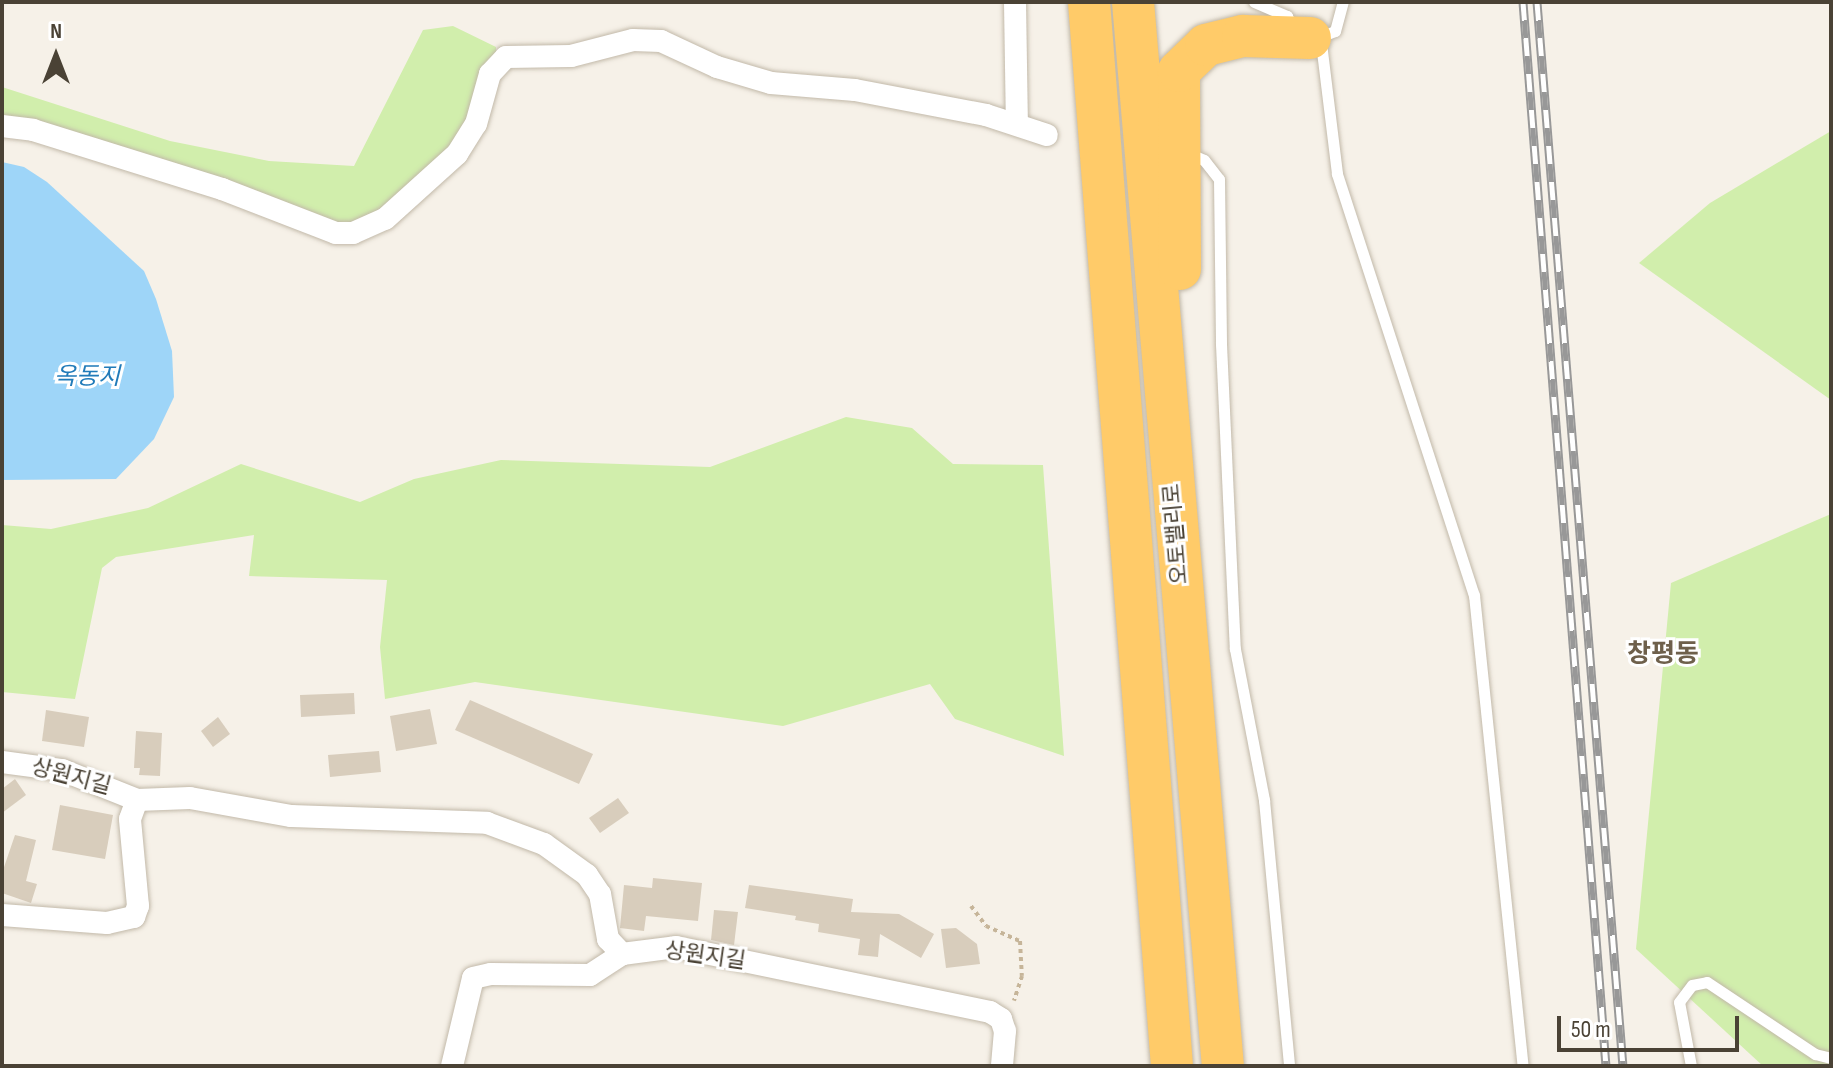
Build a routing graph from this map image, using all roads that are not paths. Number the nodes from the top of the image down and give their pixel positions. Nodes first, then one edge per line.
1 (1015, 2) edge
2 (1089, 2) edge
3 (1133, 2) edge
4 (1254, 2) edge
5 (1341, 4) edge
6 (1302, 24) edge
7 (1017, 123) junction
8 (2, 126) edge
9 (1047, 135) dead end
10 (1185, 152) dead end
11 (1178, 554) junction
12 (2, 762) edge
13 (137, 800) junction
14 (2, 915) edge
15 (622, 954) junction
16 (1831, 1058) edge
17 (452, 1066) edge
18 (1002, 1066) edge
19 (1172, 1066) edge
20 (1223, 1066) edge
21 (1289, 1066) edge
22 (1523, 1066) edge
23 (1691, 1066) edge

1 - 7 street
2 - 19 highway, 오토밸리로
3 - 11 highway, 오토밸리로
4 - 6 lane
5 - 6 lane
6 - 11 highway
6 - 22 lane
7 - 8 street
7 - 9 street
10 - 21 lane
11 - 20 highway, 오토밸리로
12 - 13 street, 상원지길
13 - 14 street, 상원지길
13 - 15 street, 상원지길
15 - 17 street
15 - 18 street, 상원지길
16 - 23 lane

